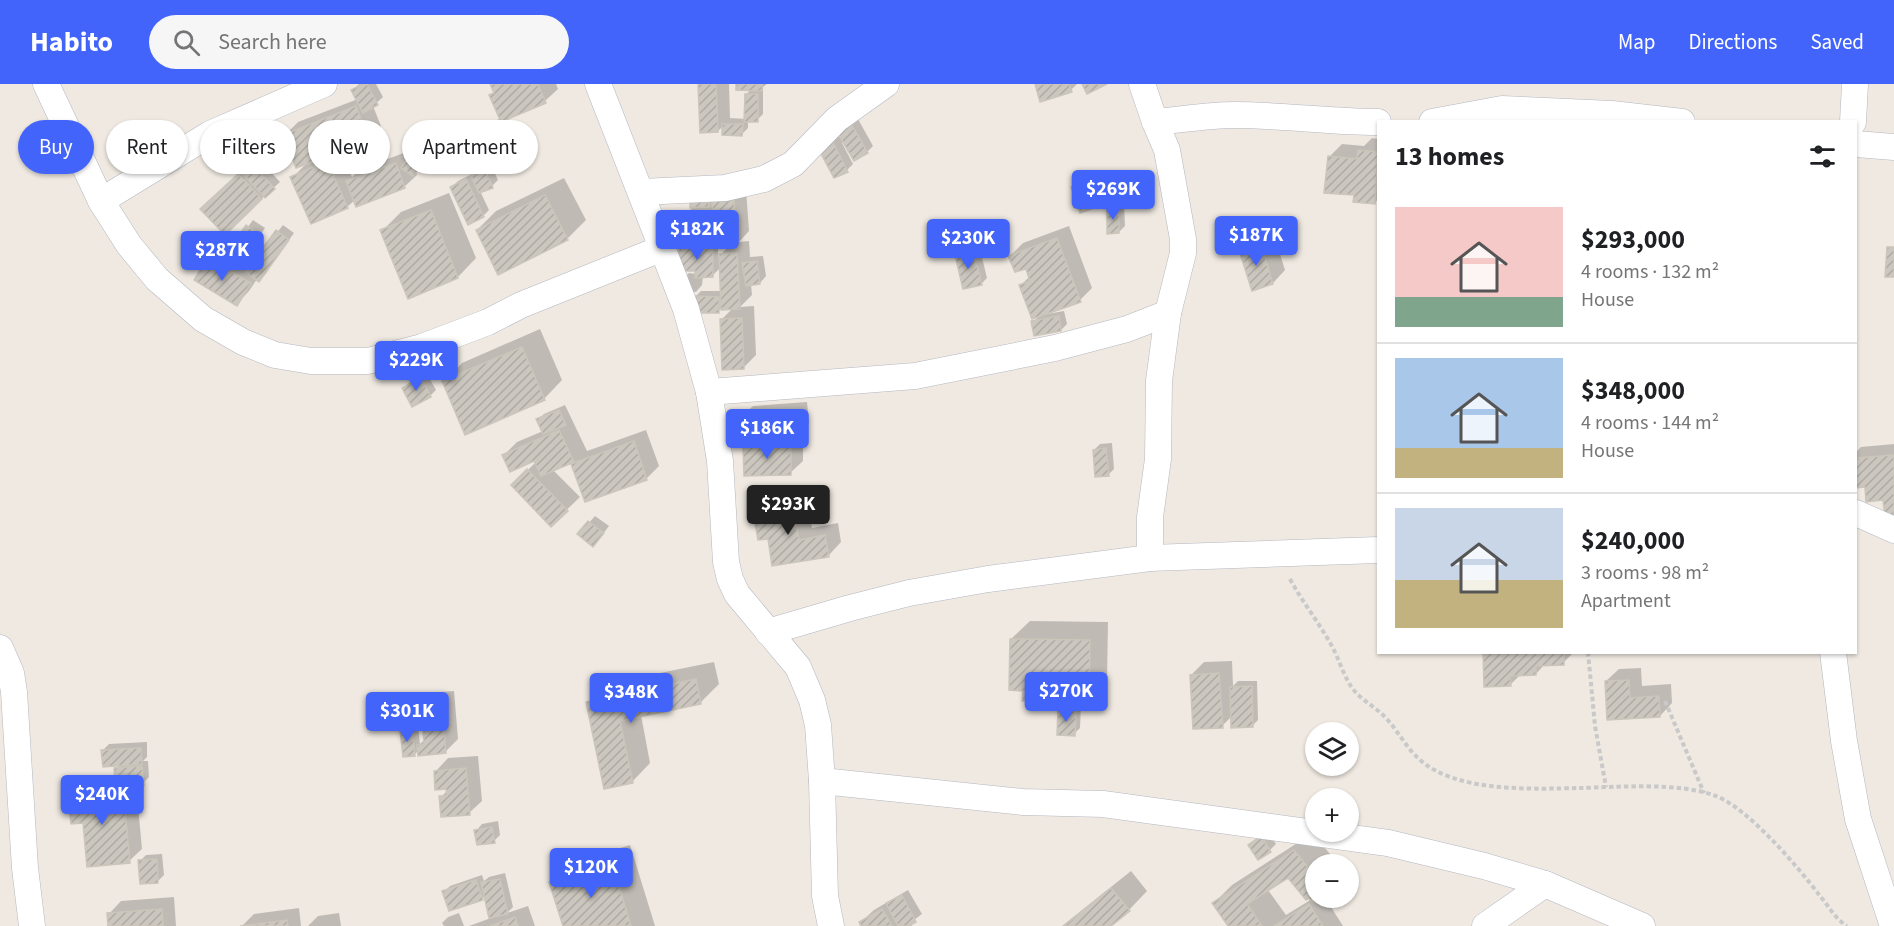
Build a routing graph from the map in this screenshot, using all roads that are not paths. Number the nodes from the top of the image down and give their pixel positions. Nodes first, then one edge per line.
1 (45, 84) edge
2 (324, 84) edge
3 (598, 84) edge
4 (886, 84) edge
5 (1142, 84) edge
6 (1855, 84) edge
7 (1443, 120) edge
8 (1664, 120) edge
9 (1853, 120) edge
10 (1155, 122) junction
11 (1377, 122) edge
12 (1857, 144) edge
13 (1894, 147) edge
14 (641, 192) junction
15 (101, 201) junction
16 (663, 248) junction
17 (1168, 313) junction
18 (709, 392) junction
19 (1857, 513) edge
20 (1894, 530) edge
21 (1377, 550) edge
22 (1150, 558) junction
23 (768, 632) junction
24 (0, 648) edge
25 (1833, 654) edge
26 (822, 781) junction
27 (1545, 884) junction
28 (32, 926) edge
29 (831, 926) edge
30 (1485, 926) edge
31 (1642, 926) edge
32 (1893, 926) edge

1 - 15 street
2 - 15 street
3 - 14 street
4 - 14 street
5 - 10 street
6 - 9 street
7 - 8 street
10 - 11 street
10 - 17 street
12 - 13 street
14 - 16 street
15 - 16 street
16 - 18 street
17 - 18 street
17 - 22 street
18 - 23 street
19 - 20 street
21 - 22 street
22 - 23 street
23 - 26 street
24 - 28 street
25 - 32 street
26 - 27 street
26 - 29 street
27 - 30 street
27 - 31 street

